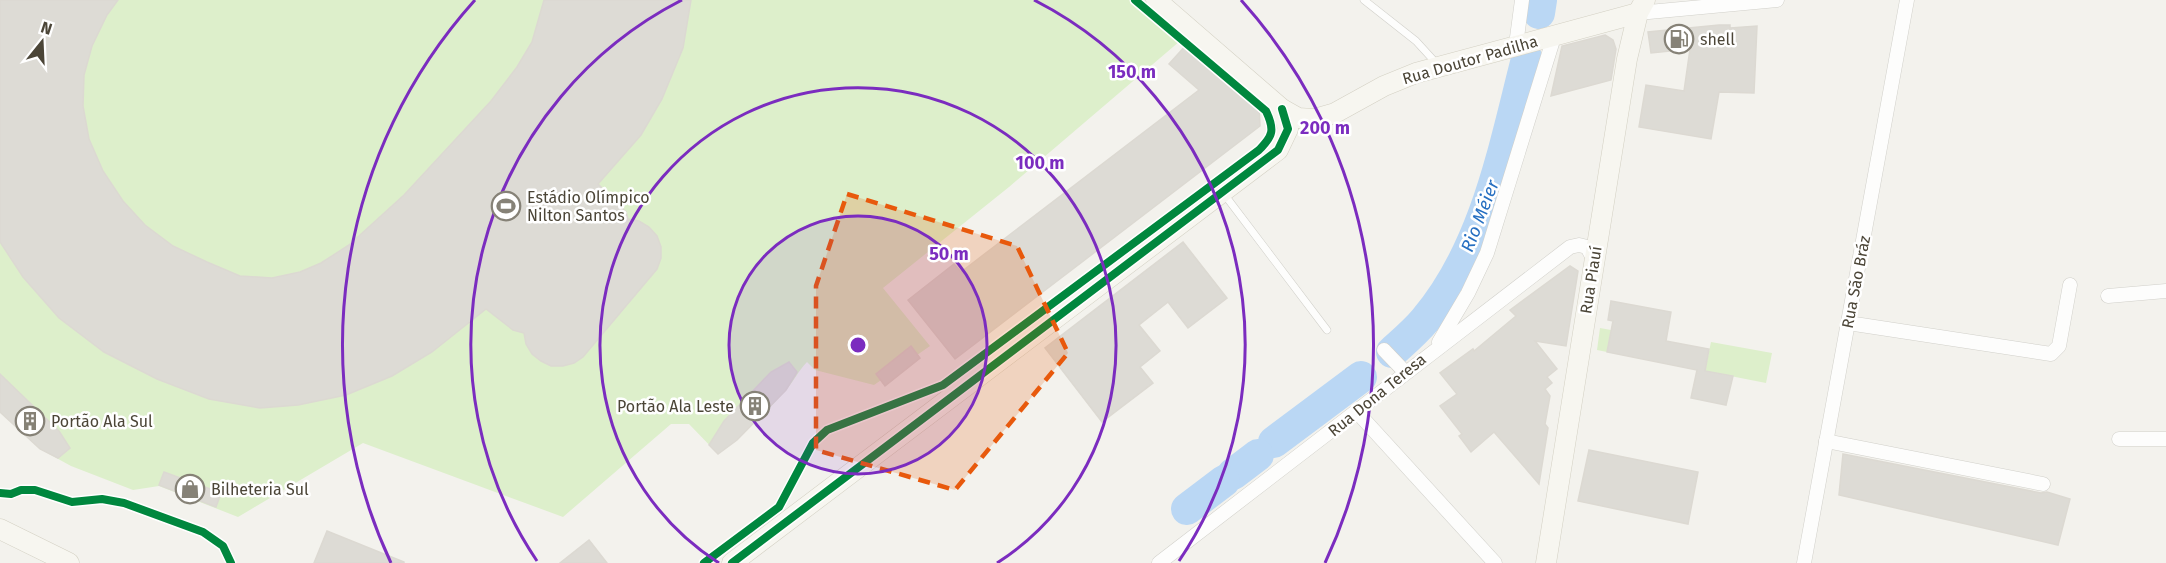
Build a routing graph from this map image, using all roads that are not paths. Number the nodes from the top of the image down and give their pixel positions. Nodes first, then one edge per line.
1 (1156, 0) edge
2 (1364, 0) edge
3 (1522, 0) edge
4 (1777, 0) edge
5 (1907, 0) edge
6 (1641, 7) edge
7 (1554, 36) junction
8 (1516, 45) junction
9 (1439, 67) junction
10 (1282, 109) junction
11 (1223, 192) junction
12 (1594, 260) junction
13 (2070, 285) dead end
14 (2166, 291) edge
15 (2108, 296) dead end
16 (1848, 323) junction
17 (1327, 330) dead end
18 (1435, 349) junction
19 (1388, 355) dead end
20 (1405, 372) junction
21 (1357, 412) junction
22 (2119, 439) dead end
23 (2166, 439) edge
24 (1826, 441) junction
25 (2043, 484) dead end
26 (0, 529) edge
27 (69, 563) edge
28 (732, 563) edge
29 (1159, 563) edge
30 (1495, 563) edge
31 (1546, 563) edge
32 (1804, 563) edge

1 - 10 street
2 - 9 lane
3 - 8 street
4 - 6 street
5 - 16 street, Rua São Bráz
6 - 7 street, Rua Doutor Padilha
6 - 12 street, Rua Piauí
7 - 8 street, Rua Doutor Padilha
7 - 18 street
8 - 9 street, Rua Doutor Padilha
9 - 10 street, Rua Doutor Padilha
10 - 11 street
11 - 17 lane
11 - 28 street
12 - 18 street, Rua Dona Teresa
12 - 31 street, Rua Piauí
13 - 16 street
14 - 15 street
16 - 24 street, Rua São Bráz
18 - 20 street, Rua Dona Teresa
19 - 20 street
20 - 21 street, Rua Dona Teresa
21 - 29 street, Rua Dona Teresa
21 - 30 street
22 - 23 street
24 - 25 street
24 - 32 street, Rua São Bráz
26 - 27 street

